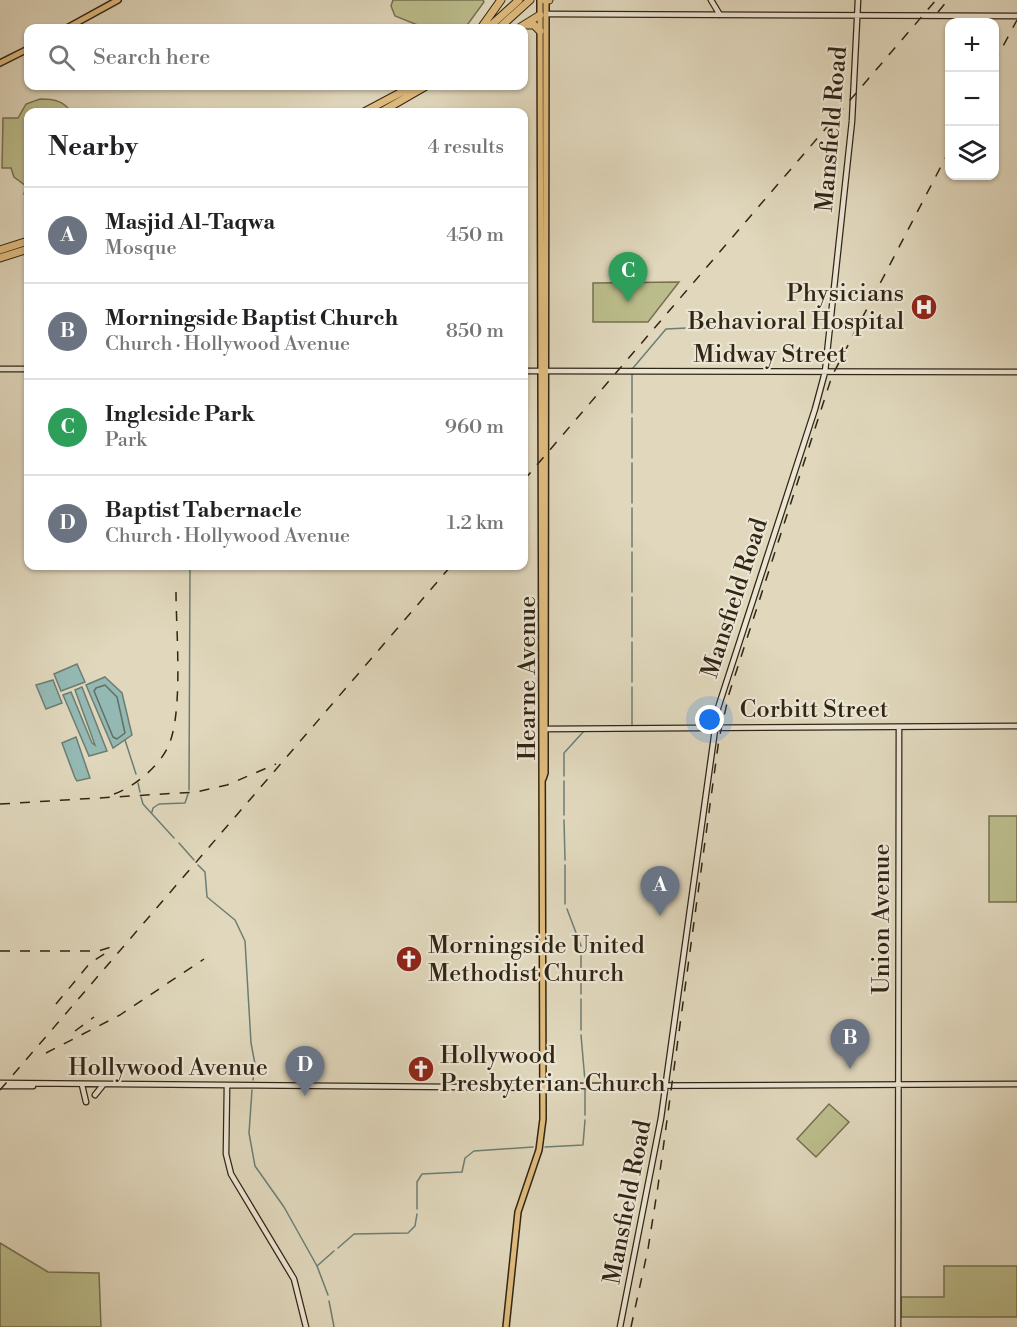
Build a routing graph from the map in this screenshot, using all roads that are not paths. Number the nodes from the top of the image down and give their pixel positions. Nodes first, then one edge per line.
1 (118, 0) edge
2 (501, 0) edge
3 (519, 0) edge
4 (530, 0) edge
5 (540, 0) edge
6 (546, 0) edge
7 (711, 0) edge
8 (858, 0) edge
9 (543, 15) junction
10 (720, 15) junction
11 (857, 15) junction
12 (1017, 16) edge
13 (74, 24) edge
14 (484, 24) edge
15 (492, 24) edge
16 (503, 24) edge
17 (526, 24) edge
18 (528, 26) edge
19 (540, 31) junction
20 (24, 51) edge
21 (0, 63) edge
22 (405, 90) edge
23 (419, 90) edge
24 (371, 108) edge
25 (388, 108) edge
26 (24, 242) edge
27 (0, 250) edge
28 (24, 250) edge
29 (0, 258) edge
30 (0, 369) edge
31 (24, 369) edge
32 (528, 371) edge
33 (543, 372) junction
34 (823, 372) junction
35 (1017, 372) edge
36 (1017, 726) edge
37 (898, 727) junction
38 (715, 728) junction
39 (543, 729) junction
40 (1017, 1084) edge
41 (0, 1085) edge
42 (82, 1085) junction
43 (103, 1085) junction
44 (227, 1085) junction
45 (666, 1085) junction
46 (899, 1085) junction
47 (543, 1086) junction
48 (95, 1095) dead end
49 (86, 1102) dead end
50 (306, 1327) edge
51 (506, 1327) edge
52 (620, 1327) edge
53 (898, 1327) edge

1 - 13 main road
2 - 14 highway
3 - 15 highway
4 - 16 highway
5 - 9 main road, Hearne Avenue
6 - 9 main road, Hearne Avenue
7 - 10 main road
8 - 11 main road, Mansfield Road
9 - 10 main road
9 - 17 highway
9 - 19 main road, Hearne Avenue
9 - 33 main road, Hearne Avenue
10 - 11 main road
11 - 12 main road
11 - 34 main road, Mansfield Road
18 - 19 highway
19 - 33 main road, Hearne Avenue
20 - 21 main road
22 - 24 highway
23 - 25 highway
26 - 27 highway
28 - 29 highway
30 - 31 main road
32 - 33 main road, Midway Street
33 - 34 main road, Midway Street
33 - 39 main road, Hearne Avenue
34 - 35 main road, Midway Street
34 - 38 main road, Mansfield Road
36 - 37 main road, Corbitt Street
37 - 38 main road, Corbitt Street
37 - 46 main road, Union Avenue
38 - 39 main road, Corbitt Street
38 - 45 main road, Mansfield Road
39 - 47 main road, Hearne Avenue
40 - 46 main road, Hollywood Avenue
41 - 42 main road, Hollywood Avenue
42 - 43 main road, Hollywood Avenue
42 - 49 main road
43 - 44 main road, Hollywood Avenue
43 - 48 main road
44 - 47 main road, Hollywood Avenue
44 - 50 main road
45 - 46 main road, Hollywood Avenue
45 - 47 main road, Hollywood Avenue
45 - 52 main road, Mansfield Road
46 - 53 main road, Union Avenue
47 - 51 main road, Hearne Avenue

